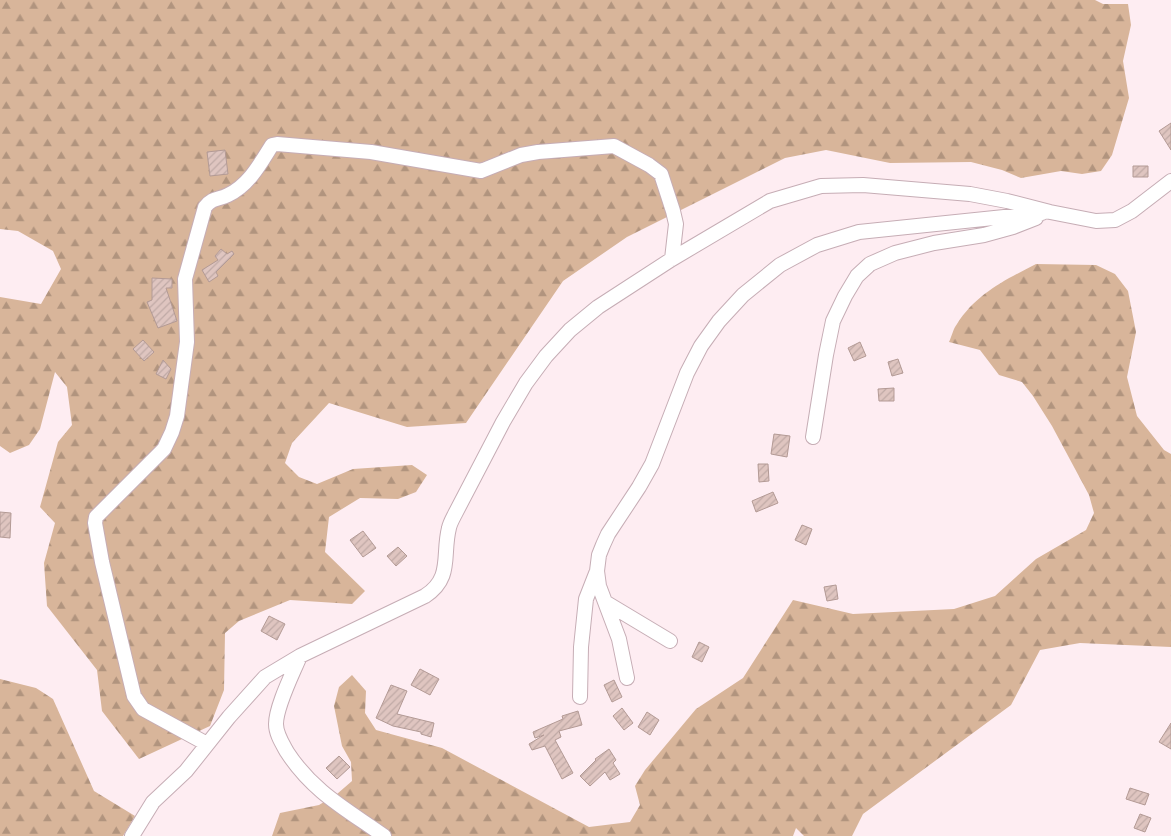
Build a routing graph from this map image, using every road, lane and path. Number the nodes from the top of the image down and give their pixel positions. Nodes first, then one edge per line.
1 (1171, 181) edge
2 (1050, 212) junction
3 (672, 259) junction
4 (813, 438) dead end
5 (597, 571) junction
6 (605, 602) junction
7 (670, 641) dead end
8 (300, 656) junction
9 (627, 678) dead end
10 (580, 697) dead end
11 (207, 744) junction
12 (132, 836) edge
13 (384, 836) edge

1 - 2 street
2 - 3 street
2 - 4 street
2 - 5 street
3 - 8 street
3 - 11 street
5 - 6 street
5 - 10 street
6 - 7 street
6 - 9 street
8 - 11 street
8 - 13 street
11 - 12 street

